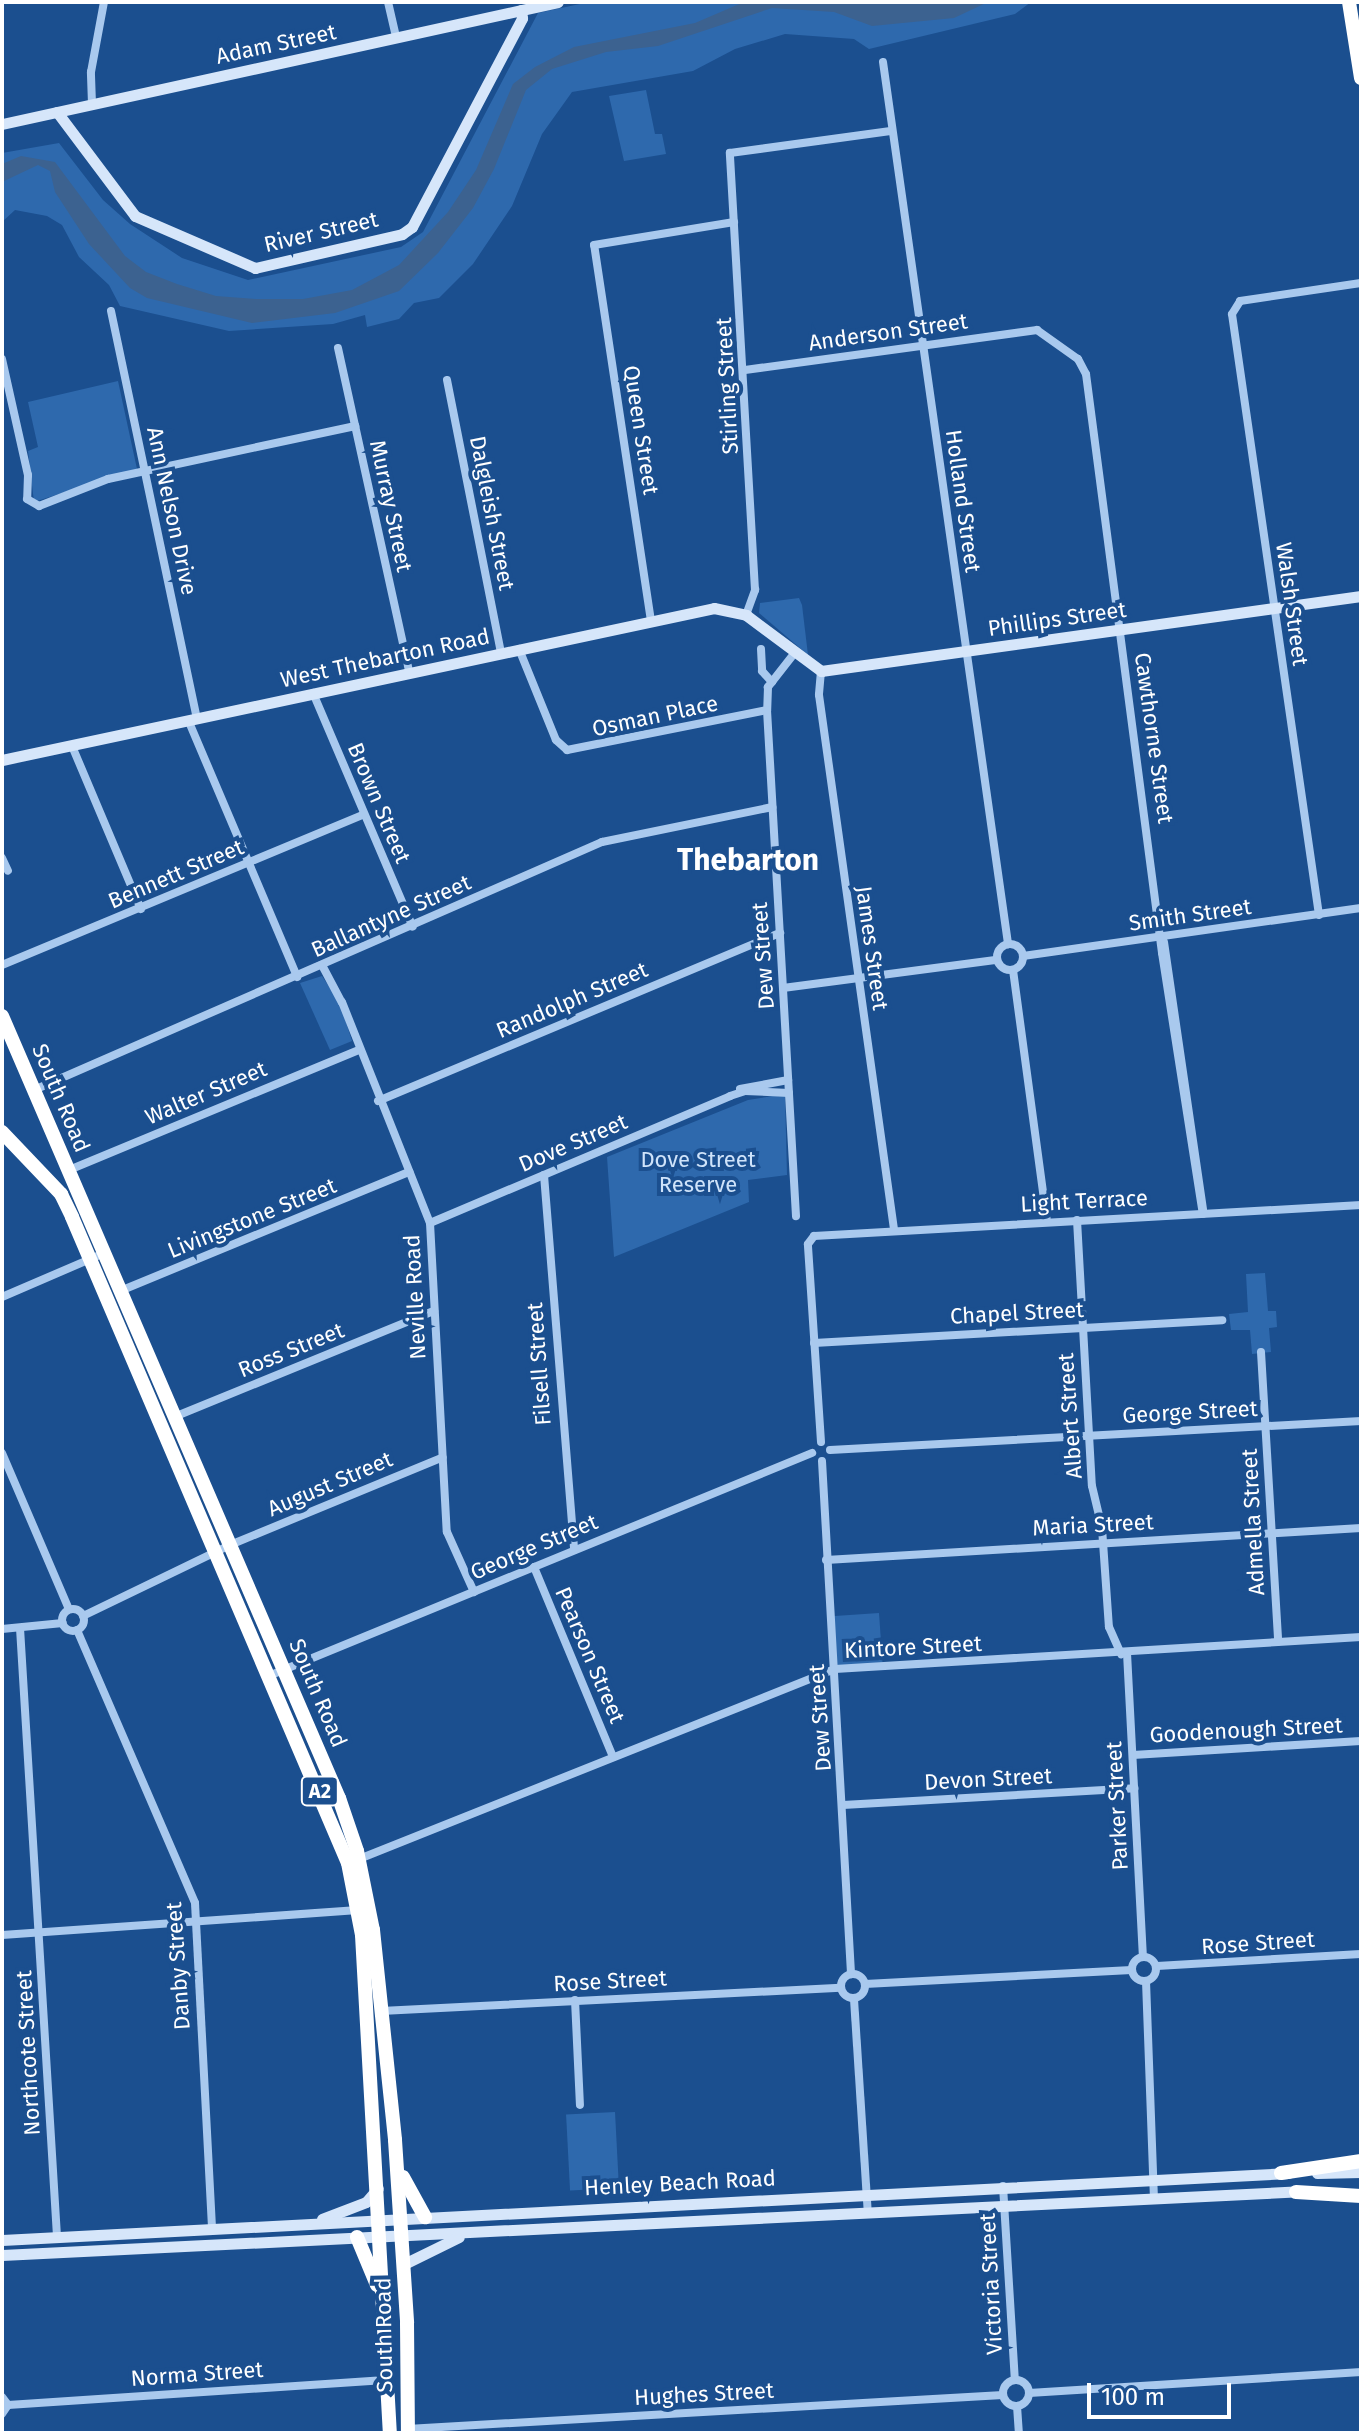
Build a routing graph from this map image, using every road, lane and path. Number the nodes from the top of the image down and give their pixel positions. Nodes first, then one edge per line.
1 (104, 2) edge
2 (388, 2) edge
3 (558, 2) edge
4 (1349, 2) edge
5 (521, 10) junction
6 (396, 38) junction
7 (883, 62) dead end
8 (1361, 78) edge
9 (92, 104) junction
10 (57, 112) junction
11 (2, 124) edge
12 (891, 131) junction
13 (734, 222) junction
14 (1361, 283) edge
15 (111, 311) dead end
16 (1037, 330) joint
17 (922, 345) junction
18 (338, 348) dead end
19 (2, 359) edge
20 (745, 370) junction
21 (447, 380) dead end
22 (355, 426) junction
23 (145, 471) junction
24 (1361, 596) edge
25 (1275, 609) junction
26 (746, 615) junction
27 (651, 621) junction
28 (1122, 630) junction
29 (519, 649) junction
30 (761, 649) dead end
31 (967, 652) junction
32 (501, 653) junction
33 (793, 655) junction
34 (821, 671) junction
35 (409, 672) junction
36 (772, 682) junction
37 (313, 693) junction
38 (767, 710) junction
39 (193, 721) junction
40 (72, 746) junction
41 (3, 755) edge
42 (772, 807) junction
43 (364, 814) junction
44 (2, 858) edge
45 (249, 862) junction
46 (8, 871) dead end
47 (1361, 908) edge
48 (141, 909) junction
49 (1319, 915) junction
50 (413, 927) junction
51 (780, 933) junction
52 (1162, 937) junction
53 (1008, 944) junction
54 (1023, 956) junction
55 (997, 960) junction
56 (2, 965) edge
57 (323, 967) junction
58 (1013, 970) junction
59 (297, 977) junction
60 (858, 978) junction
61 (783, 988) junction
62 (2, 1016) edge
63 (358, 1050) junction
64 (788, 1080) junction
65 (34, 1090) junction
66 (789, 1093) junction
67 (730, 1096) junction
68 (378, 1101) junction
69 (2, 1132) edge
70 (69, 1170) junction
71 (409, 1172) junction
72 (544, 1175) junction
73 (1361, 1205) edge
74 (1203, 1214) junction
75 (796, 1216) dead end
76 (1077, 1220) junction
77 (1047, 1221) junction
78 (430, 1223) junction
79 (894, 1229) junction
80 (98, 1256) junction
81 (115, 1293) junction
82 (2, 1297) edge
83 (434, 1311) junction
84 (1222, 1320) dead end
85 (1082, 1328) junction
86 (814, 1343) junction
87 (1261, 1352) dead end
88 (169, 1420) junction
89 (1361, 1421) edge
90 (1266, 1426) junction
91 (1088, 1436) junction
92 (821, 1442) junction
93 (830, 1450) junction
94 (2, 1453) edge
95 (812, 1453) junction
96 (443, 1457) junction
97 (822, 1461) junction
98 (1361, 1528) edge
99 (1273, 1533) junction
100 (1103, 1543) junction
101 (225, 1550) junction
102 (574, 1550) junction
103 (826, 1560) junction
104 (534, 1567) junction
105 (474, 1592) junction
106 (69, 1609) junction
107 (83, 1616) junction
108 (63, 1623) junction
109 (20, 1628) junction
110 (2, 1629) edge
111 (77, 1630) junction
112 (1361, 1637) edge
113 (1278, 1642) junction
114 (1124, 1654) junction
115 (835, 1669) junction
116 (278, 1673) junction
117 (1361, 1741) edge
118 (1133, 1755) junction
119 (613, 1757) junction
120 (1135, 1788) junction
121 (843, 1805) junction
122 (359, 1859) junction
123 (358, 1910) junction
124 (195, 1920) junction
125 (39, 1933) junction
126 (2, 1935) edge
127 (1361, 1954) edge
128 (1143, 1957) junction
129 (1157, 1966) junction
130 (1132, 1970) junction
131 (851, 1974) junction
132 (1146, 1981) junction
133 (865, 1984) junction
134 (840, 1988) junction
135 (854, 1999) junction
136 (575, 2000) junction
137 (374, 2011) junction
138 (580, 2105) dead end
139 (1361, 2161) edge
140 (397, 2162) junction
141 (1361, 2172) edge
142 (1281, 2173) junction
143 (1153, 2178) junction
144 (1003, 2186) junction
145 (378, 2188) junction
146 (1361, 2190) edge
147 (867, 2192) junction
148 (1296, 2192) junction
149 (1361, 2196) edge
150 (1154, 2198) junction
151 (1004, 2205) junction
152 (868, 2213) junction
153 (425, 2217) junction
154 (401, 2218) junction
155 (380, 2219) junction
156 (314, 2223) junction
157 (212, 2227) junction
158 (471, 2233) junction
159 (402, 2235) junction
160 (381, 2236) junction
161 (57, 2237) junction
162 (357, 2237) junction
163 (2, 2240) edge
164 (2, 2255) edge
165 (404, 2264) junction
166 (386, 2316) junction
167 (1361, 2372) edge
168 (389, 2380) junction
169 (1015, 2380) junction
170 (1029, 2393) junction
171 (1003, 2395) junction
172 (5, 2401) edge
173 (1017, 2406) junction
174 (2, 2414) edge
175 (408, 2431) edge
176 (390, 2433) edge
177 (1019, 2433) edge

1 - 9 street
2 - 6 street
3 - 5 main road, Adam Street
4 - 8 highway
5 - 6 main road, Adam Street
5 - 10 main road, River Street
6 - 9 main road, Adam Street
7 - 12 street, Holland Street
9 - 10 main road, Adam Street
10 - 11 main road, Adam Street
12 - 13 street, Stirling Street
12 - 17 street, Holland Street
13 - 20 street, Stirling Street
13 - 27 street, Queen Street
14 - 25 street, Walsh Street
15 - 23 street, Ann Nelson Drive
16 - 17 street, Anderson Street
16 - 28 street, Cawthorne Street
17 - 20 street, Anderson Street
17 - 31 street, Holland Street
18 - 22 street, Murray Street
19 - 23 street
20 - 26 street, Stirling Street
21 - 32 street, Dalgleish Street
22 - 23 street
22 - 35 street, Murray Street
23 - 39 street, Ann Nelson Drive
24 - 25 main road, Phillips Street
25 - 28 main road, Phillips Street
25 - 49 street, Walsh Street
26 - 27 main road, West Thebarton Road
26 - 33 main road
27 - 29 main road, West Thebarton Road
28 - 31 main road, Phillips Street
28 - 52 street, Cawthorne Street
29 - 32 main road, West Thebarton Road
29 - 38 street, Osman Place
30 - 36 street
31 - 34 main road, Phillips Street
31 - 53 street, Holland Street
32 - 35 main road, West Thebarton Road
33 - 34 main road
33 - 36 street, Dew Street
34 - 60 street, James Street
35 - 37 main road, West Thebarton Road
36 - 38 street, Dew Street
37 - 39 main road, West Thebarton Road
37 - 43 street, Brown Street
38 - 42 street, Dew Street
39 - 40 main road, West Thebarton Road
39 - 45 street, Ann Nelson Drive
40 - 41 main road, West Thebarton Road
40 - 48 street
42 - 50 street, Ballantyne Street
42 - 51 street, Dew Street
43 - 45 street, Bennett Street
43 - 50 street, Brown Street
44 - 46 street
45 - 48 street, Bennett Street
45 - 59 street, Ann Nelson Drive
47 - 49 street, Smith Street
48 - 56 street, Bennett Street
49 - 52 street, Smith Street
50 - 57 street, Ballantyne Street
51 - 61 street, Dew Street
51 - 68 street, Randolph Street
52 - 54 street, Smith Street
52 - 74 street, Cawthorne Street
53 - 54 street
53 - 55 street
54 - 58 street
55 - 58 street
55 - 60 street
57 - 59 street, Ballantyne Street
57 - 63 street, Neville Road
58 - 77 street
59 - 65 street, Ballantyne Street
60 - 61 street
60 - 79 street, James Street
61 - 64 street, Dew Street
62 - 65 highway, South Road / A2
63 - 68 street, Neville Road
63 - 70 street, Walter Street
64 - 66 street, Dew Street
64 - 67 street, Dove Street
65 - 70 highway, South Road / A2
66 - 67 street, Dove Street
66 - 75 street, Dew Street
67 - 72 street, Dove Street
68 - 71 street, Neville Road
69 - 80 highway, South Road / A2
70 - 80 highway, South Road / A2
71 - 78 street, Neville Road
71 - 81 street, Livingstone Street
72 - 78 street, Dove Street
72 - 102 street, Filsell Street
73 - 74 street, Light Terrace
74 - 76 street, Light Terrace
76 - 77 street, Light Terrace
76 - 85 street, Albert Street
77 - 79 street, Light Terrace
78 - 83 street, Neville Road
79 - 86 street, Light Terrace
80 - 81 highway, South Road / A2
80 - 82 street
81 - 88 highway, South Road / A2
83 - 88 street, Ross Street
83 - 96 street, Neville Road
84 - 85 street, Chapel Street
85 - 86 street, Chapel Street
85 - 91 street, Albert Street
86 - 92 street
87 - 90 street, Admella Street
88 - 101 highway, South Road / A2
89 - 90 street, George Street
90 - 91 street, George Street
90 - 99 street, Admella Street
91 - 93 street, George Street
91 - 100 street, Albert Street
92 - 93 street
92 - 95 street
93 - 97 street
94 - 106 street
95 - 97 street
95 - 102 street, George Street
96 - 101 street, August Street
96 - 105 street, Neville Road
97 - 103 street, Dew Street
98 - 99 street, Maria Street
99 - 100 street, Maria Street
99 - 113 street, Admella Street
100 - 103 street, Maria Street
100 - 114 street, Albert Street
101 - 107 street, August Street
101 - 116 highway, South Road / A2
102 - 104 street, George Street
103 - 115 street, Dew Street
104 - 105 street, George Street
104 - 119 street, Pearson Street
105 - 116 street, George Street
106 - 107 street
106 - 108 street
107 - 111 street
108 - 109 street
108 - 111 street
109 - 110 street
109 - 125 street, Northcote Street
111 - 124 street, Danby Street
112 - 113 street, Kintore Street
113 - 114 street, Kintore Street
114 - 115 street, Kintore Street
114 - 118 street, Parker Street
115 - 119 street, Kintore Street
115 - 121 street, Dew Street
116 - 122 highway, South Road / A2
116 - 123 highway, South Road / A2
117 - 118 street, Goodenough Street
118 - 120 street, Parker Street
119 - 122 street, Kintore Street
120 - 121 street, Devon Street
120 - 128 street, Parker Street
121 - 131 street, Dew Street
122 - 137 highway, South Road / A2
123 - 124 street
123 - 137 highway, South Road / A2
124 - 125 street
124 - 157 street, Danby Street
125 - 126 street
125 - 161 street, Northcote Street
127 - 129 street, Rose Street
128 - 129 street
128 - 130 street
129 - 132 street
130 - 132 street
130 - 133 street
131 - 133 street
131 - 134 street
132 - 143 street
133 - 135 street
134 - 135 street
134 - 136 street, Rose Street
135 - 147 street
136 - 137 street, Rose Street
136 - 138 street
137 - 140 highway, South Road / A2
137 - 145 highway, South Road / A2
139 - 142 highway
140 - 153 highway
140 - 154 highway, South Road / A2
141 - 142 main road, Henley Beach Road
142 - 143 main road, Henley Beach Road
143 - 144 main road, Henley Beach Road
143 - 150 street
144 - 147 main road, Henley Beach Road
144 - 151 street, Victoria Street
145 - 155 highway, South Road / A2
145 - 156 main road
146 - 148 main road, Henley Beach Road
147 - 152 street
147 - 153 main road, Henley Beach Road
148 - 149 highway
148 - 150 main road, Henley Beach Road
150 - 151 main road, Henley Beach Road
151 - 152 main road, Henley Beach Road
151 - 169 street, Victoria Street
152 - 158 main road, Henley Beach Road
153 - 154 main road, Henley Beach Road
154 - 155 main road, Henley Beach Road
154 - 159 highway, South Road / A2
155 - 156 main road, Henley Beach Road
155 - 160 highway, South Road / A2
156 - 157 main road, Henley Beach Road
157 - 161 main road, Henley Beach Road
158 - 159 main road, Henley Beach Road
158 - 165 main road
159 - 160 main road, Henley Beach Road
159 - 165 highway, South Road / A2
160 - 162 main road, Henley Beach Road
160 - 166 highway, South Road / A2
161 - 163 main road, Henley Beach Road
162 - 164 main road, Henley Beach Road
162 - 166 highway
165 - 175 highway, South Road / A2
166 - 168 highway, South Road / A2
167 - 170 street
168 - 172 street, Norma Street
168 - 176 highway, South Road / A2
169 - 170 street
169 - 171 street
170 - 173 street
171 - 173 street
171 - 175 street, Hughes Street
172 - 174 street
173 - 177 street

